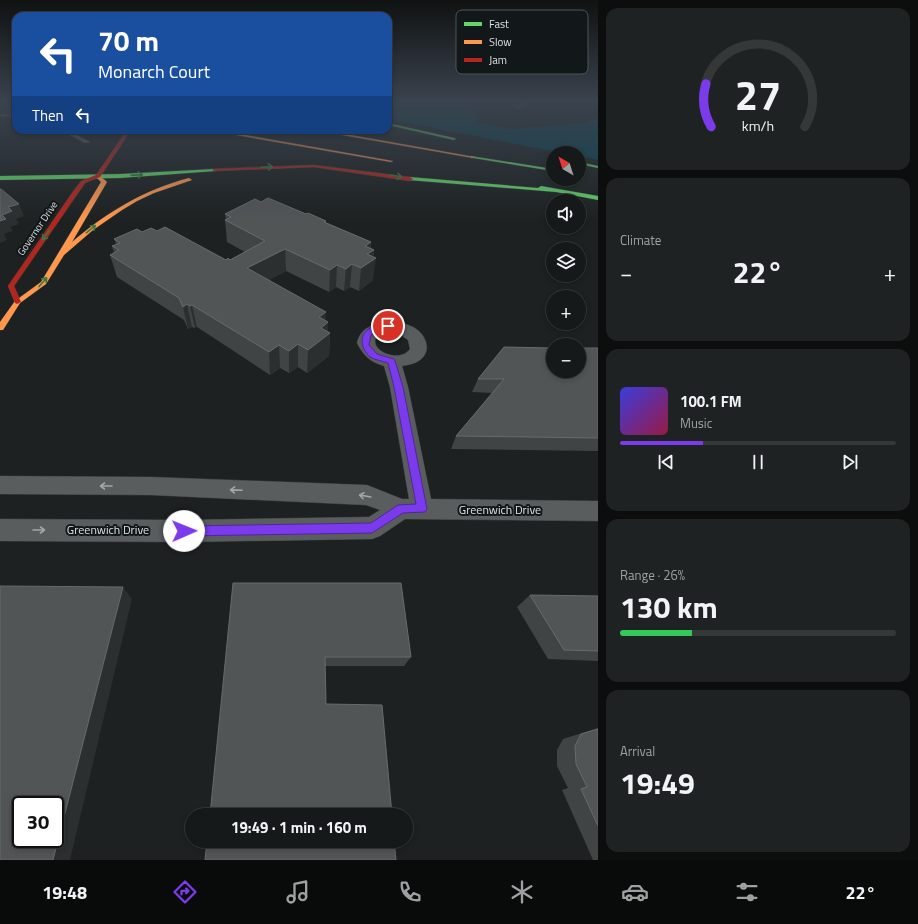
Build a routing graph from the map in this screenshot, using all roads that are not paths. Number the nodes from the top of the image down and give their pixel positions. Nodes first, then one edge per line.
1 (121, 141) edge
2 (274, 141) edge
3 (381, 141) edge
4 (401, 163) dead end
5 (586, 164) edge
6 (598, 166) edge
7 (247, 168) junction
8 (546, 169) edge
9 (462, 174) dead end
10 (98, 176) junction
11 (0, 178) edge
12 (76, 191) junction
13 (555, 191) junction
14 (598, 198) edge
15 (61, 254) junction
16 (17, 302) junction
17 (0, 328) edge
18 (391, 361) dead end
19 (0, 485) edge
20 (412, 509) junction
21 (598, 511) edge
22 (0, 530) edge

1 - 10 main road, Governor Drive
2 - 4 main road
3 - 8 main road
5 - 6 main road
10 -> 7 main road
7 -> 13 main road
15 -> 7 main road
9 - 13 main road
10 - 11 main road
10 - 12 main road, Governor Drive
10 - 15 main road
11 - 12 main road
12 -> 16 main road, Governor Drive
13 - 14 main road
16 -> 15 main road
16 - 17 main road
18 - 20 street
20 -> 19 street, Greenwich Drive
20 - 21 street, Greenwich Drive
22 -> 20 street, Greenwich Drive

